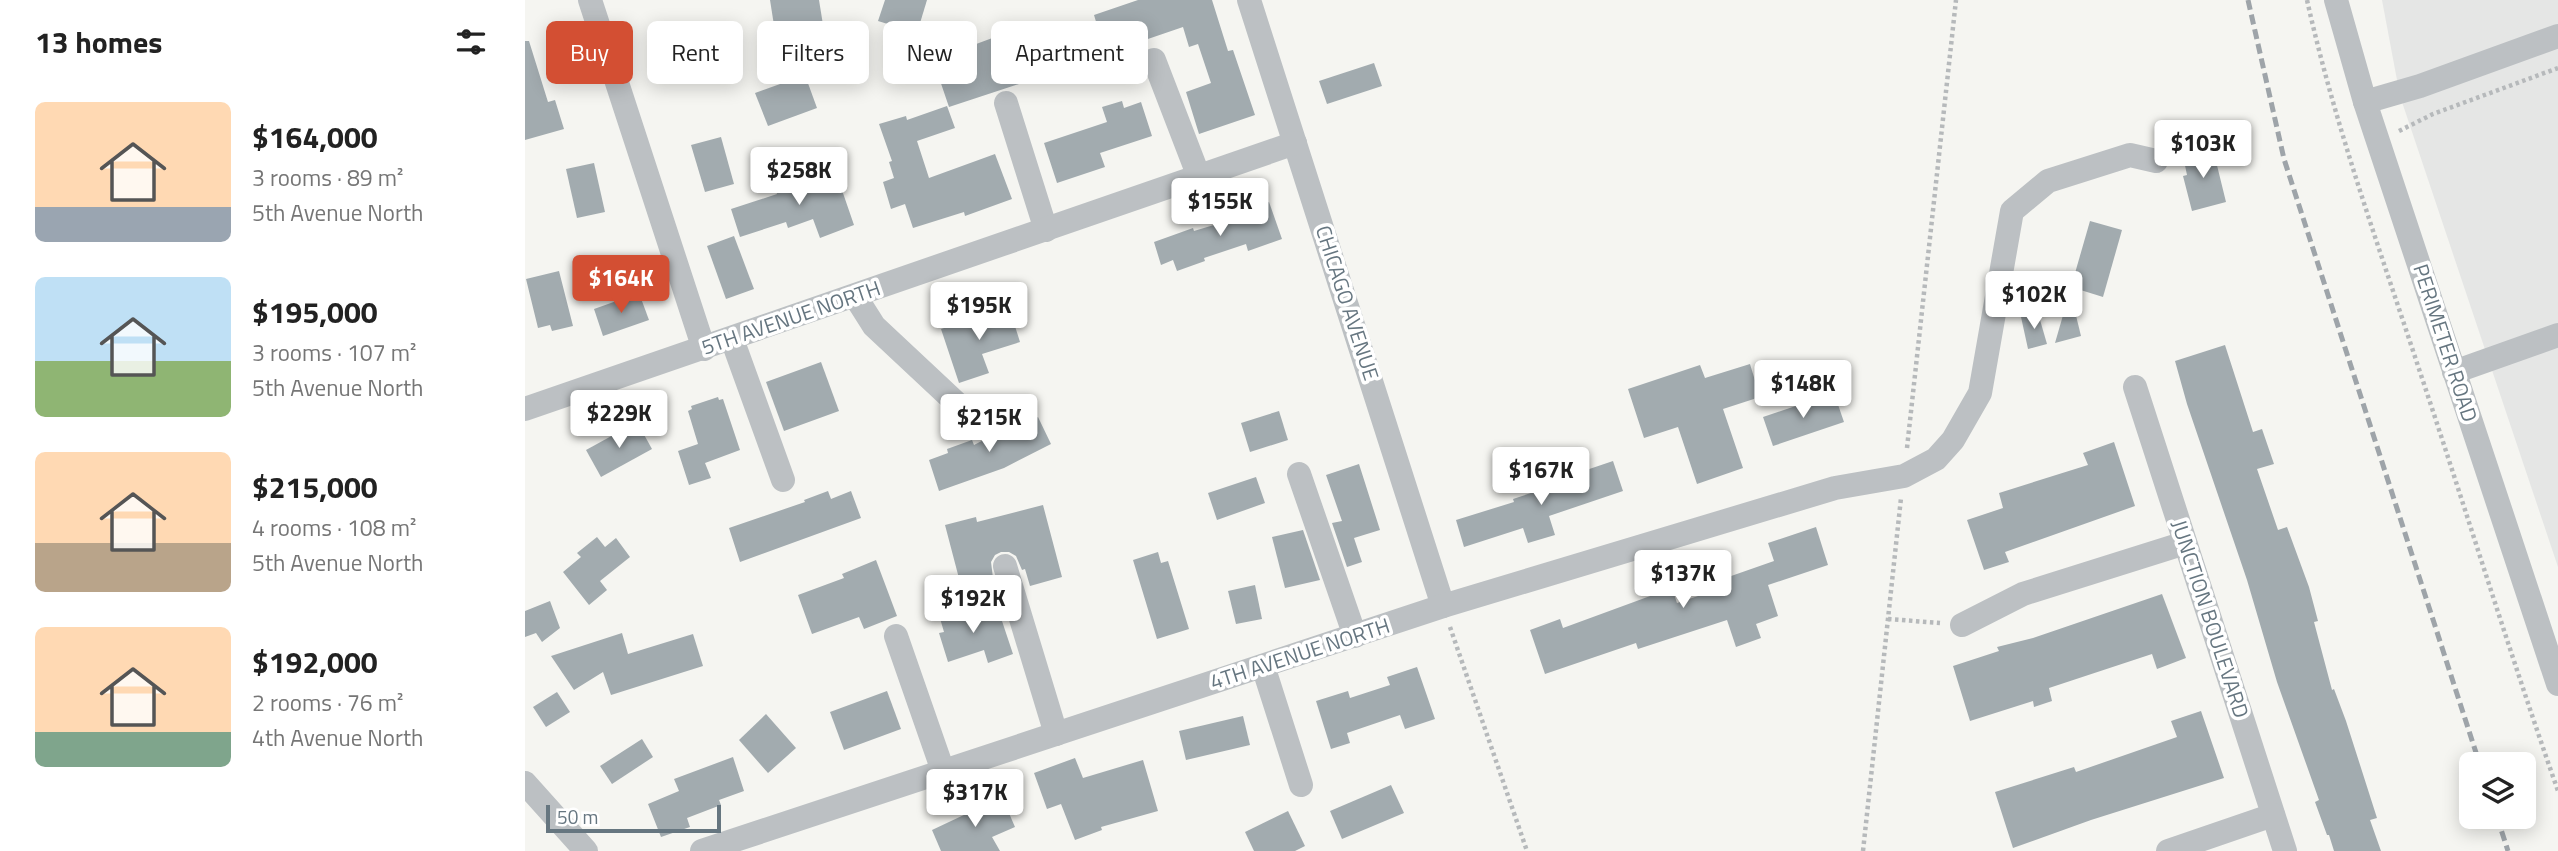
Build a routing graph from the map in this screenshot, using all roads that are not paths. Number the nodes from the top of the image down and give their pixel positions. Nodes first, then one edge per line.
1 (590, 0) edge
2 (1249, 0) edge
3 (2336, 0) edge
4 (2558, 36) edge
5 (1154, 60) dead end
6 (2365, 102) junction
7 (1006, 103) dead end
8 (1296, 143) junction
9 (2156, 160) dead end
10 (1199, 177) junction
11 (1046, 230) junction
12 (855, 296) junction
13 (2558, 335) edge
14 (732, 339) junction
15 (704, 349) junction
16 (2454, 372) junction
17 (2135, 387) dead end
18 (525, 409) edge
19 (967, 413) dead end
20 (1299, 474) dead end
21 (783, 481) dead end
22 (2185, 543) junction
23 (1005, 566) dead end
24 (1443, 607) junction
25 (1962, 625) road end
26 (896, 636) dead end
27 (1355, 636) junction
28 (1263, 666) junction
29 (2558, 684) edge
30 (1056, 734) junction
31 (943, 771) junction
32 (525, 783) edge
33 (1301, 785) dead end
34 (2273, 815) junction
35 (2205, 845) edge
36 (586, 851) edge
37 (702, 851) edge
38 (2168, 851) edge
39 (2285, 851) edge

1 - 15 street
2 - 8 street, CHICAGO AVENUE
3 - 6 street, PERIMETER ROAD
4 - 6 street
5 - 10 street
6 - 16 street, PERIMETER ROAD
7 - 11 street
8 - 10 street, 5TH AVENUE NORTH
8 - 24 street, CHICAGO AVENUE
9 - 24 street, 4TH AVENUE NORTH
10 - 11 street, 5TH AVENUE NORTH
11 - 12 street, 5TH AVENUE NORTH
12 - 14 street, 5TH AVENUE NORTH
12 - 19 street
13 - 16 street
14 - 15 street, 5TH AVENUE NORTH
14 - 21 street
15 - 18 street, 5TH AVENUE NORTH
16 - 29 street, PERIMETER ROAD
17 - 22 street, JUNCTION BOULEVARD
20 - 27 street
22 - 25 street
22 - 34 street, JUNCTION BOULEVARD
23 - 30 street
24 - 27 street, 4TH AVENUE NORTH
26 - 31 street
27 - 28 street, 4TH AVENUE NORTH
28 - 30 street, 4TH AVENUE NORTH
28 - 33 street
30 - 31 street, 4TH AVENUE NORTH
31 - 37 street, 4TH AVENUE NORTH
32 - 36 street
34 - 35 street
34 - 39 street, JUNCTION BOULEVARD
35 - 38 street

